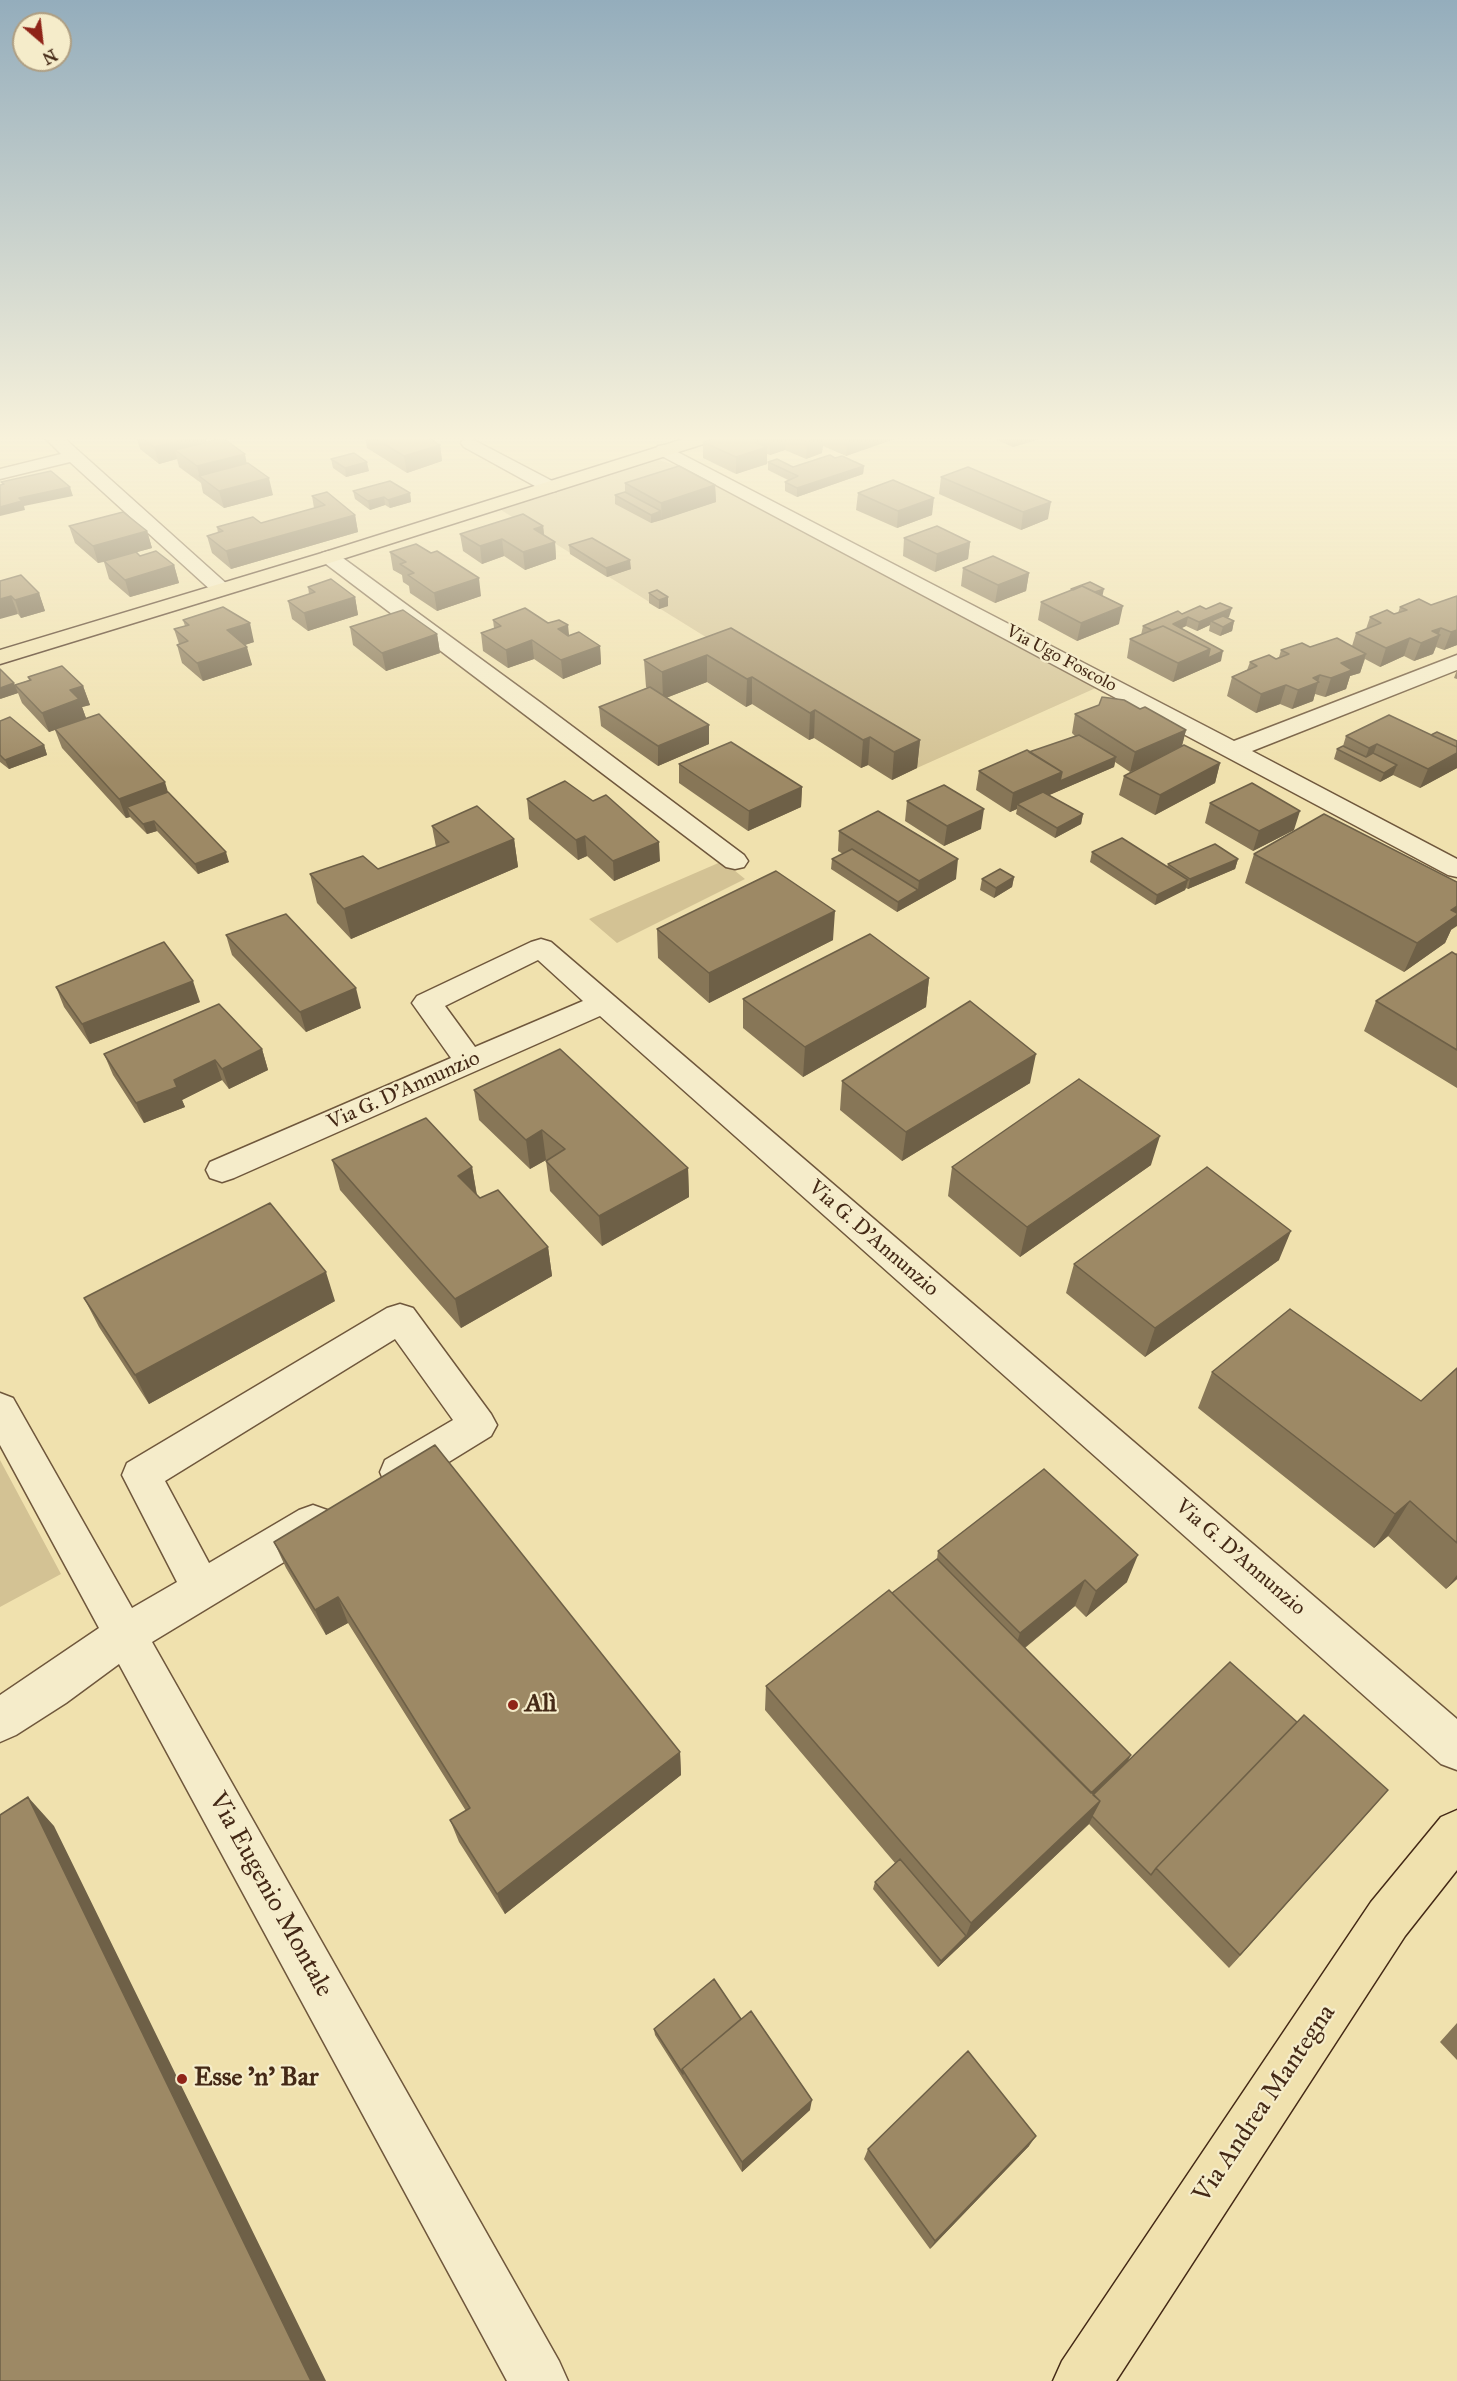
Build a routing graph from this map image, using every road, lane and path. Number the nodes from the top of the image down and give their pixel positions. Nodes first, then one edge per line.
1 (174, 547) edge
2 (360, 547) edge
3 (848, 547) edge
4 (329, 557) junction
5 (221, 590) junction
6 (0, 657) edge
7 (1457, 662) edge
8 (1233, 750) junction
9 (735, 861) dead end
10 (1457, 869) edge
11 (603, 1003) junction
12 (470, 1062) junction
13 (222, 1170) dead end
14 (0, 1409) edge
15 (202, 1589) junction
16 (126, 1634) junction
17 (0, 1720) edge
18 (1457, 1748) edge
19 (1457, 1833) edge
20 (539, 2381) edge
21 (1082, 2381) edge

1 - 5 street
2 - 4 main road
3 - 8 street, Via Ugo Foscolo
4 - 5 main road
4 - 9 street
5 - 6 main road
7 - 8 street
8 - 10 street, Via Ugo Foscolo
11 - 12 street, Via G. D'Annunzio
11 - 12 street
11 - 18 street, Via G. D'Annunzio
12 - 13 street, Via G. D'Annunzio
14 - 16 street, Via Eugenio Montale
15 - 15 street
15 - 16 street
16 - 17 street
16 - 20 street, Via Eugenio Montale
19 - 21 main road, Via Andrea Mantegna

